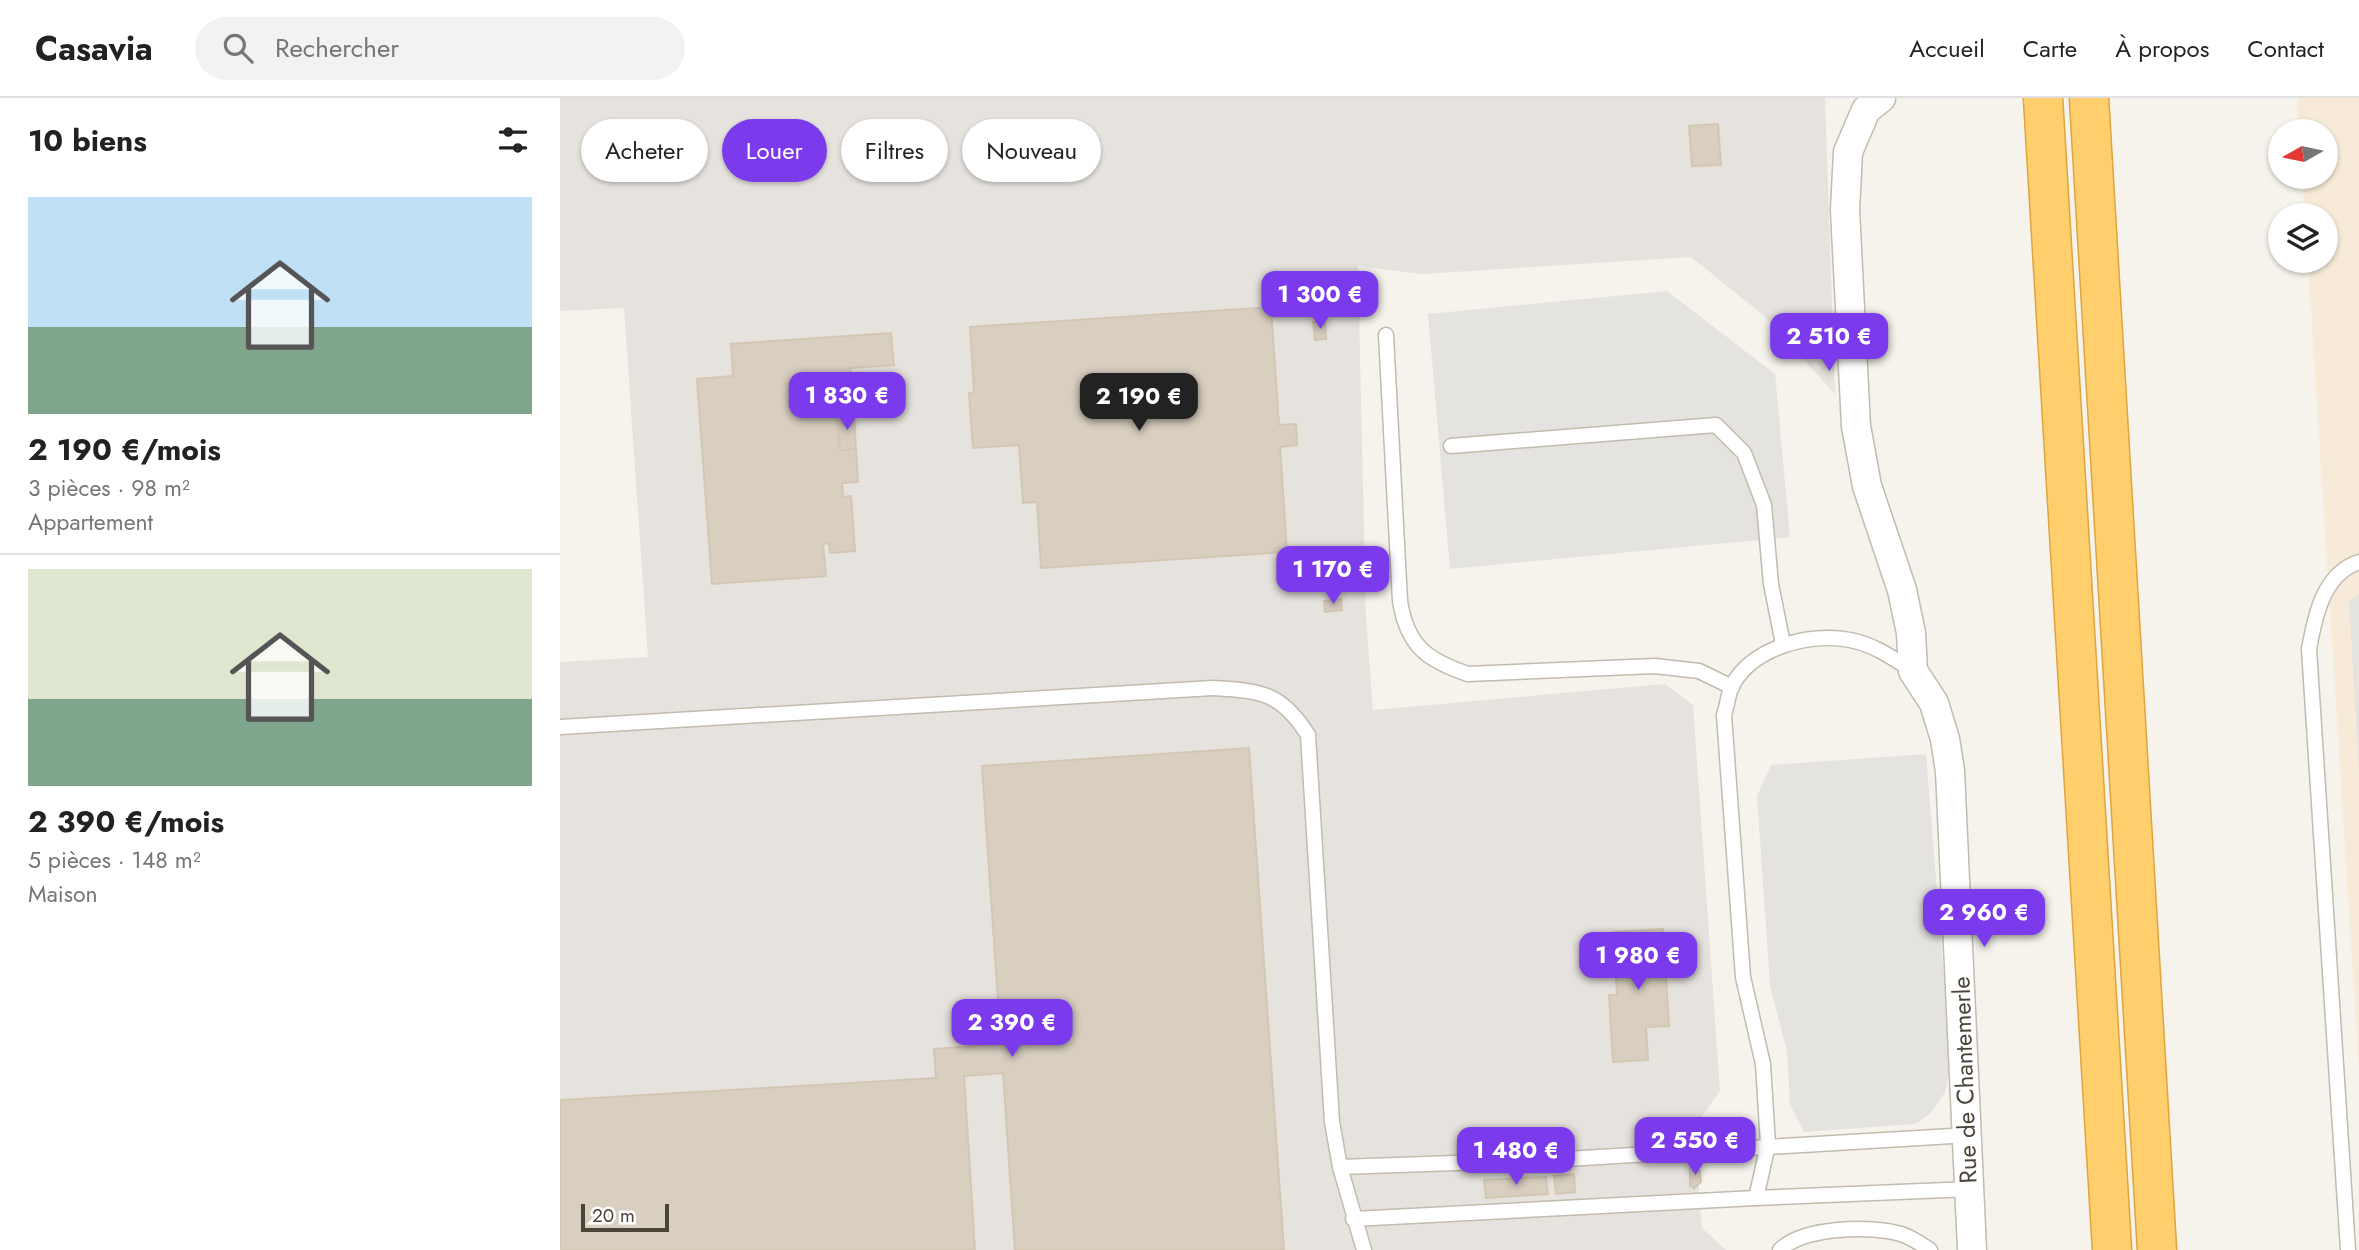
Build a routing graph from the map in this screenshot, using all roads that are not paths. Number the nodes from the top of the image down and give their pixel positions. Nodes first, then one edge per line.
1 (1881, 98) edge
2 (2043, 98) edge
3 (2089, 98) edge
4 (1386, 335) dead end
5 (1451, 446) dead end
6 (2359, 562) edge
7 (1783, 644) junction
8 (1913, 671) junction
9 (1732, 687) junction
10 (560, 727) edge
11 (1969, 1135) junction
12 (1768, 1145) junction
13 (1340, 1167) junction
14 (1970, 1189) junction
15 (1756, 1198) junction
16 (1353, 1219) junction
17 (1364, 1250) edge
18 (1780, 1250) edge
19 (1930, 1250) edge
20 (1972, 1250) edge
21 (2112, 1250) edge
22 (2157, 1250) edge
23 (2348, 1250) edge

1 - 8 street, Rue de Chantemerle
2 - 21 highway
3 - 22 highway
4 - 9 lane
5 - 7 lane
6 - 23 lane
7 - 8 lane
7 - 9 lane
8 - 11 street, Rue de Chantemerle
9 - 12 lane
10 - 13 lane
11 - 12 lane
11 - 14 street, Rue de Chantemerle
12 - 13 lane
12 - 15 lane
13 - 16 lane
14 - 15 lane
14 - 20 street, Rue de Chantemerle
15 - 16 lane
16 - 17 lane
18 - 19 lane

